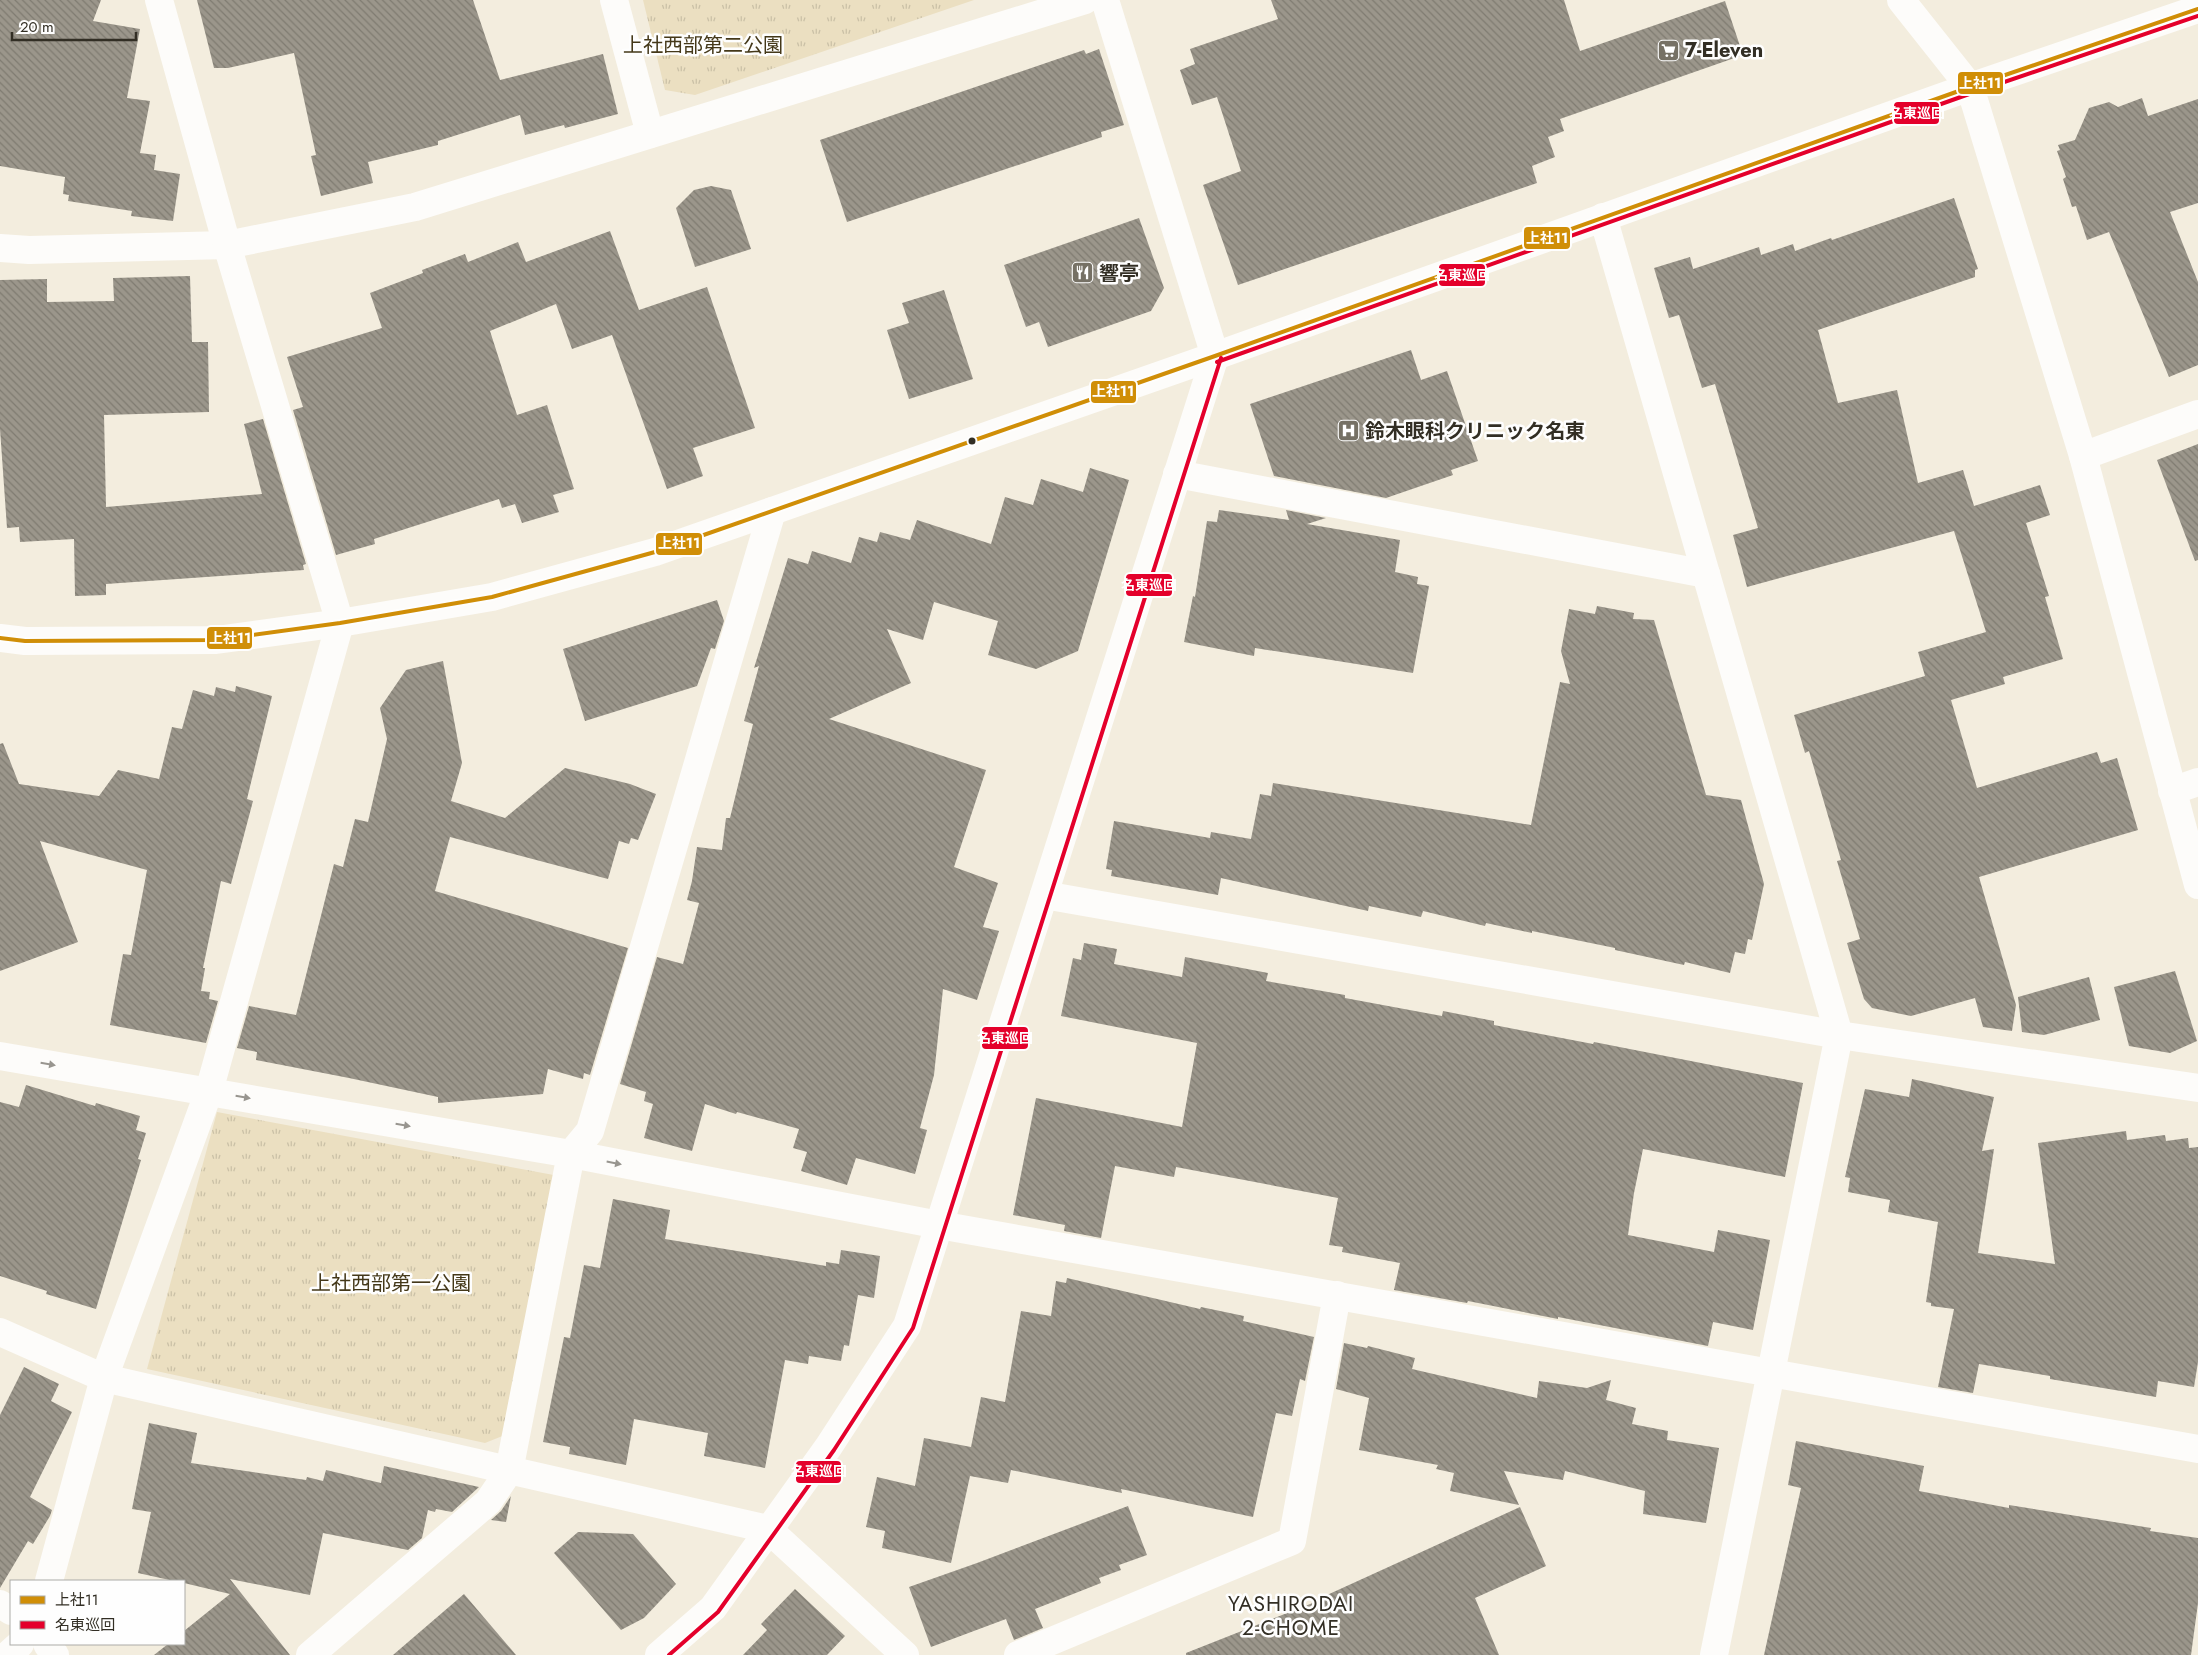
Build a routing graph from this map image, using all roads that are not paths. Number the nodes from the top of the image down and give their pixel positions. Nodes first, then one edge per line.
1 (159, 0) edge
2 (614, 0) edge
3 (1085, 0) edge
4 (1105, 0) edge
5 (1901, 0) edge
6 (2198, 9) edge
7 (1970, 87) junction
8 (650, 134) junction
9 (1603, 217) junction
10 (227, 245) junction
11 (0, 248) edge
12 (1215, 356) junction
13 (2198, 414) edge
14 (2083, 456) junction
15 (1177, 474) junction
16 (772, 511) junction
17 (1706, 574) junction
18 (340, 622) junction
19 (0, 638) edge
20 (2198, 782) edge
21 (2172, 791) junction
22 (2198, 885) edge
23 (1044, 895) junction
24 (1839, 1035) junction
25 (0, 1056) edge
26 (2198, 1088) edge
27 (209, 1091) junction
28 (571, 1154) junction
29 (939, 1225) junction
30 (1337, 1296) junction
31 (0, 1332) edge
32 (1771, 1372) junction
33 (104, 1378) junction
34 (2198, 1449) edge
35 (509, 1471) junction
36 (768, 1530) junction
37 (49, 1580) edge
38 (19, 1645) edge
39 (8, 1655) edge
40 (310, 1655) edge
41 (658, 1655) edge
42 (905, 1655) edge
43 (1018, 1655) edge
44 (1714, 1655) edge

1 - 10 street
2 - 8 street
3 - 8 street
4 - 12 street
5 - 7 street
6 - 7 street
7 - 9 street
7 - 14 street
8 - 10 street
9 - 12 street
9 - 17 street
10 - 11 street
10 - 18 street
12 - 15 street
12 - 16 street
13 - 14 street
14 - 21 street
15 - 17 street
15 - 23 street
16 - 18 street
16 - 28 street
17 - 24 street
18 - 19 street
18 - 27 street
20 - 21 street
21 - 22 street
23 - 24 street
23 - 29 street
24 - 26 street
24 - 32 street
25 -> 27 street
27 -> 28 street
27 - 33 street
28 -> 29 street
28 - 35 street
29 - 30 street
29 - 36 street
30 - 32 street
30 - 43 street
31 - 33 street
32 - 34 street
32 - 44 street
33 - 35 street
33 - 37 street
35 - 36 street
35 - 40 street
36 - 41 street
36 - 42 street
38 - 39 street

